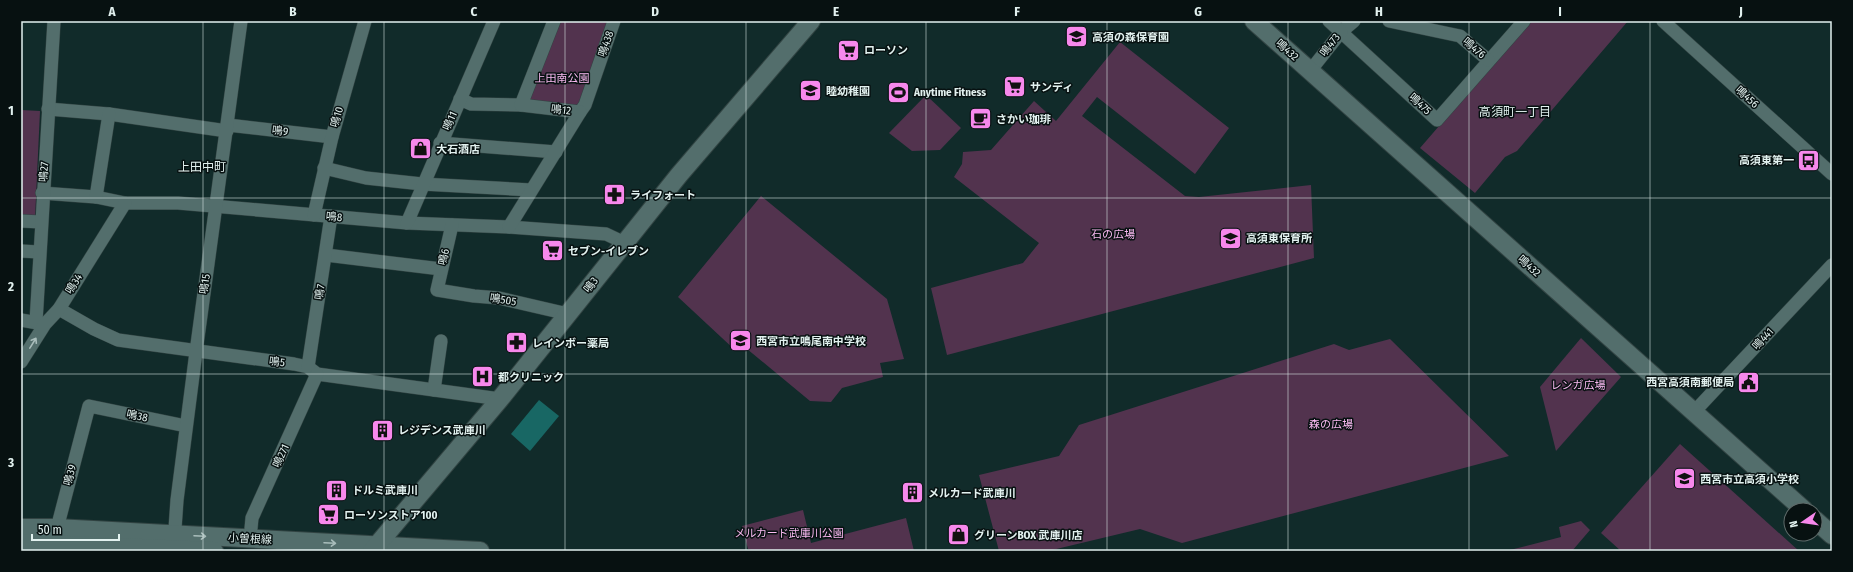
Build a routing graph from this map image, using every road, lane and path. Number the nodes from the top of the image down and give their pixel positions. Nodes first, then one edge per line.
1 (54, 21) edge
2 (241, 21) edge
3 (365, 21) edge
4 (494, 21) edge
5 (554, 21) edge
6 (614, 21) edge
7 (811, 21) edge
8 (1254, 21) edge
9 (1329, 21) edge
10 (1354, 21) edge
11 (1389, 21) edge
12 (1524, 21) edge
13 (1663, 21) edge
14 (1342, 32) junction
15 (1488, 60) junction
16 (1310, 71) junction
17 (460, 99) junction
18 (521, 105) junction
19 (48, 109) junction
20 (580, 112) junction
21 (109, 114) junction
22 (227, 128) junction
23 (332, 138) junction
24 (440, 143) junction
25 (556, 152) junction
26 (324, 168) junction
27 (1832, 174) edge
28 (422, 184) junction
29 (531, 190) junction
30 (42, 193) junction
31 (96, 197) junction
32 (125, 203) junction
33 (217, 207) junction
34 (314, 215) junction
35 (331, 216) junction
36 (21, 221) edge
37 (41, 222) junction
38 (407, 223) junction
39 (452, 225) junction
40 (509, 227) junction
41 (625, 243) junction
42 (21, 251) edge
43 (39, 252) junction
44 (326, 255) junction
45 (1832, 265) edge
46 (442, 269) junction
47 (437, 290) joint
48 (59, 309) junction
49 (568, 314) junction
50 (21, 320) edge
51 (40, 323) junction
52 (442, 341) dead end
53 (196, 352) junction
54 (21, 362) edge
55 (313, 370) junction
56 (434, 390) junction
57 (500, 399) junction
58 (89, 406) joint
59 (1693, 413) junction
60 (186, 426) junction
61 (1795, 502) edge
62 (1823, 527) edge
63 (21, 528) edge
64 (1832, 535) edge
65 (250, 539) junction
66 (54, 541) edge
67 (174, 541) junction
68 (21, 543) edge
69 (375, 548) edge
70 (214, 551) edge
71 (480, 551) edge

1 - 19 street, 鳴27
2 - 22 street, 鳴15
3 - 23 street, 鳴10
4 - 17 street, 鳴11
5 - 18 street
6 - 20 street, 鳴438
7 - 41 street, 鳴3
8 - 16 street, 鳴432
9 - 14 street, 鳴473
10 - 14 street
11 - 15 street, 鳴476
12 - 15 street, 鳴475
13 - 27 street, 鳴456
14 - 15 street, 鳴475
14 - 16 street, 鳴473
16 - 59 street, 鳴432
17 - 18 street, 鳴12
17 - 24 street, 鳴11
18 - 20 street, 鳴12
19 - 21 street, 鳴9
19 - 30 street, 鳴27
20 - 25 street, 鳴12
21 - 22 street, 鳴9
21 - 31 street
22 - 23 street, 鳴9
22 - 33 street, 鳴15
23 - 26 street, 鳴10
24 - 25 street
24 - 28 street, 鳴11
25 - 29 street, 鳴12
26 - 28 street
26 - 34 street, 鳴10
28 - 29 street
28 - 38 street, 鳴11
29 - 40 street, 鳴12
30 - 31 street, 鳴8
30 - 37 street, 鳴27
31 - 32 street, 鳴8
32 - 33 street, 鳴8
32 - 48 street, 鳴34
33 - 34 street, 鳴8
33 - 53 street, 鳴15
34 - 35 street, 鳴8
35 - 38 street, 鳴8
35 - 44 street, 鳴7
36 - 37 street
37 - 43 street, 鳴27
38 - 39 street, 鳴8
39 - 40 street, 鳴8
39 - 46 street, 鳴6
40 - 41 street, 鳴8
41 - 49 street, 鳴3
42 - 43 street
43 - 51 street, 鳴27
44 - 46 street
44 - 55 street, 鳴7
45 - 59 street, 鳴441
46 - 47 street, 鳴6
47 - 49 street, 鳴505
48 - 51 street, 鳴34
48 - 53 street, 鳴5
49 - 57 street, 鳴3
50 - 51 street
54 -> 51 street, 鳴34
52 - 56 street
53 - 55 street, 鳴5
53 - 60 street, 鳴15
55 - 56 street, 鳴5
55 - 65 street, 鳴271
56 - 57 street, 鳴5
57 - 69 street, 鳴3
58 - 60 street, 鳴38
58 - 66 street, 鳴39
59 - 61 street, 鳴432
60 - 67 street, 鳴15
62 - 64 street
63 - 66 street, 小曽根線
67 -> 65 street, 小曽根線
65 -> 69 street, 小曽根線
66 - 67 street, 小曽根線
66 - 68 street, 小曽根線
67 - 70 street, 小曽根線
69 - 71 street, 小曽根線

